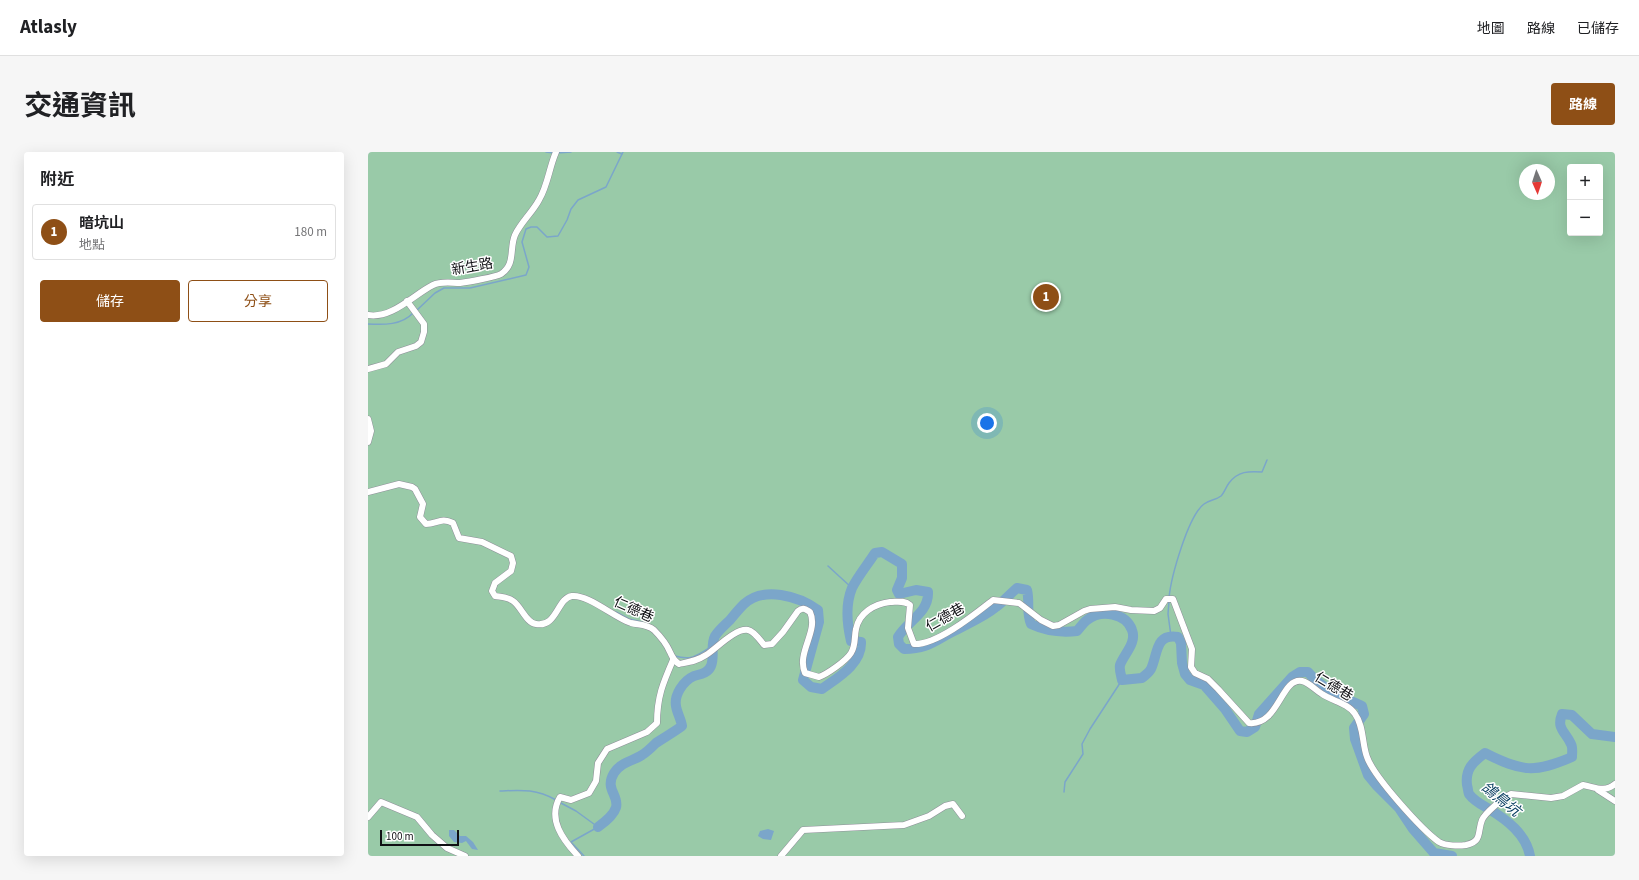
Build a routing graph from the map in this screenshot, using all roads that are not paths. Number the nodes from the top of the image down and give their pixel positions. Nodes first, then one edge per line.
1 (555, 154) edge
2 (407, 301) junction
3 (368, 315) edge
4 (368, 369) edge
5 (368, 418) edge
6 (368, 442) edge
7 (368, 492) edge
8 (673, 660) junction
9 (1615, 784) edge
10 (1598, 790) junction
11 (1615, 801) edge
12 (962, 816) dead end
13 (368, 817) edge
14 (465, 856) edge
15 (578, 856) edge
16 (781, 856) edge

1 - 2 street, 新生路
2 - 3 street, 新生路
2 - 4 street
5 - 6 street
7 - 8 street, 仁德巷
8 - 10 street, 仁德巷
8 - 15 street
9 - 10 street
10 - 11 street
12 - 16 street
13 - 14 street

